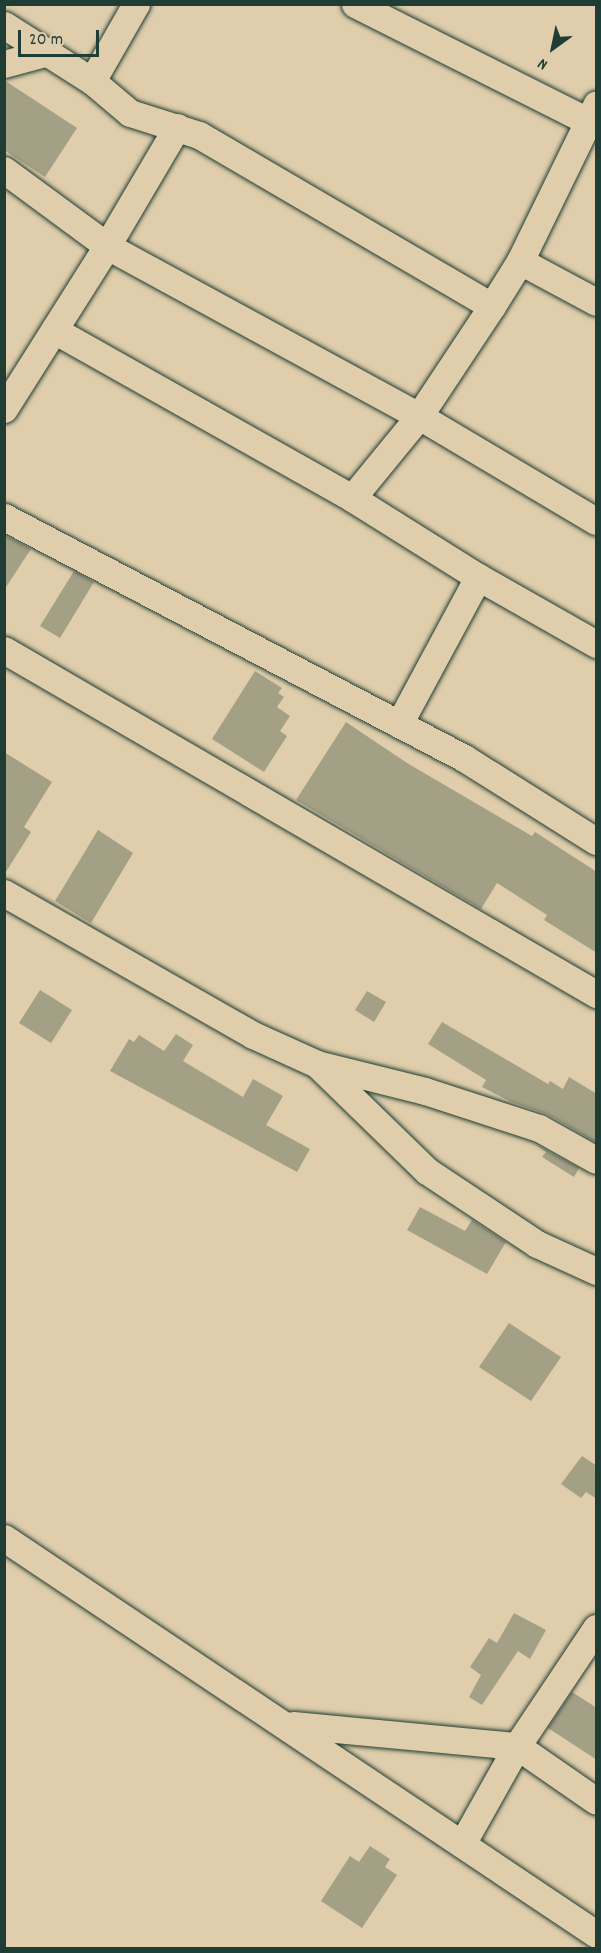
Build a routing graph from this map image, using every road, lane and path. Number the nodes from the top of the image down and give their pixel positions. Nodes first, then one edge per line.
1 (136, 4) edge
2 (356, 4) edge
3 (4, 25) edge
4 (48, 52) junction
5 (4, 64) edge
6 (92, 81) junction
7 (594, 117) edge
8 (177, 127) junction
9 (4, 170) edge
10 (107, 246) junction
11 (520, 261) junction
12 (597, 302) edge
13 (492, 306) junction
14 (54, 330) junction
15 (7, 397) edge
16 (419, 416) junction
17 (352, 498) junction
18 (4, 517) edge
19 (597, 521) edge
20 (478, 577) junction
21 (597, 644) edge
22 (4, 650) edge
23 (399, 724) junction
24 (597, 841) edge
25 (4, 892) edge
26 (597, 994) edge
27 (317, 1064) junction
28 (597, 1160) edge
29 (597, 1271) edge
30 (4, 1538) edge
31 (597, 1628) edge
32 (288, 1725) junction
33 (517, 1746) junction
34 (597, 1801) edge
35 (462, 1844) junction
36 (597, 1934) edge

1 - 6 street
2 - 7 street
3 - 4 street
4 - 5 street
4 - 6 street
6 - 8 street
7 - 11 street
8 - 10 street
8 - 13 street
9 - 10 street
10 - 14 street
10 - 16 street
11 - 12 street
11 - 13 street
13 - 16 street
14 - 15 street
14 - 17 street
16 - 17 street
16 - 19 street
17 - 20 street
18 - 23 street
20 - 21 street
20 - 23 street
22 - 26 street
23 - 24 street
25 - 27 street
27 - 28 street
27 - 29 street
30 - 32 street
31 - 33 street
32 - 33 street
32 - 35 street
33 - 34 street
33 - 35 street
35 - 36 street

